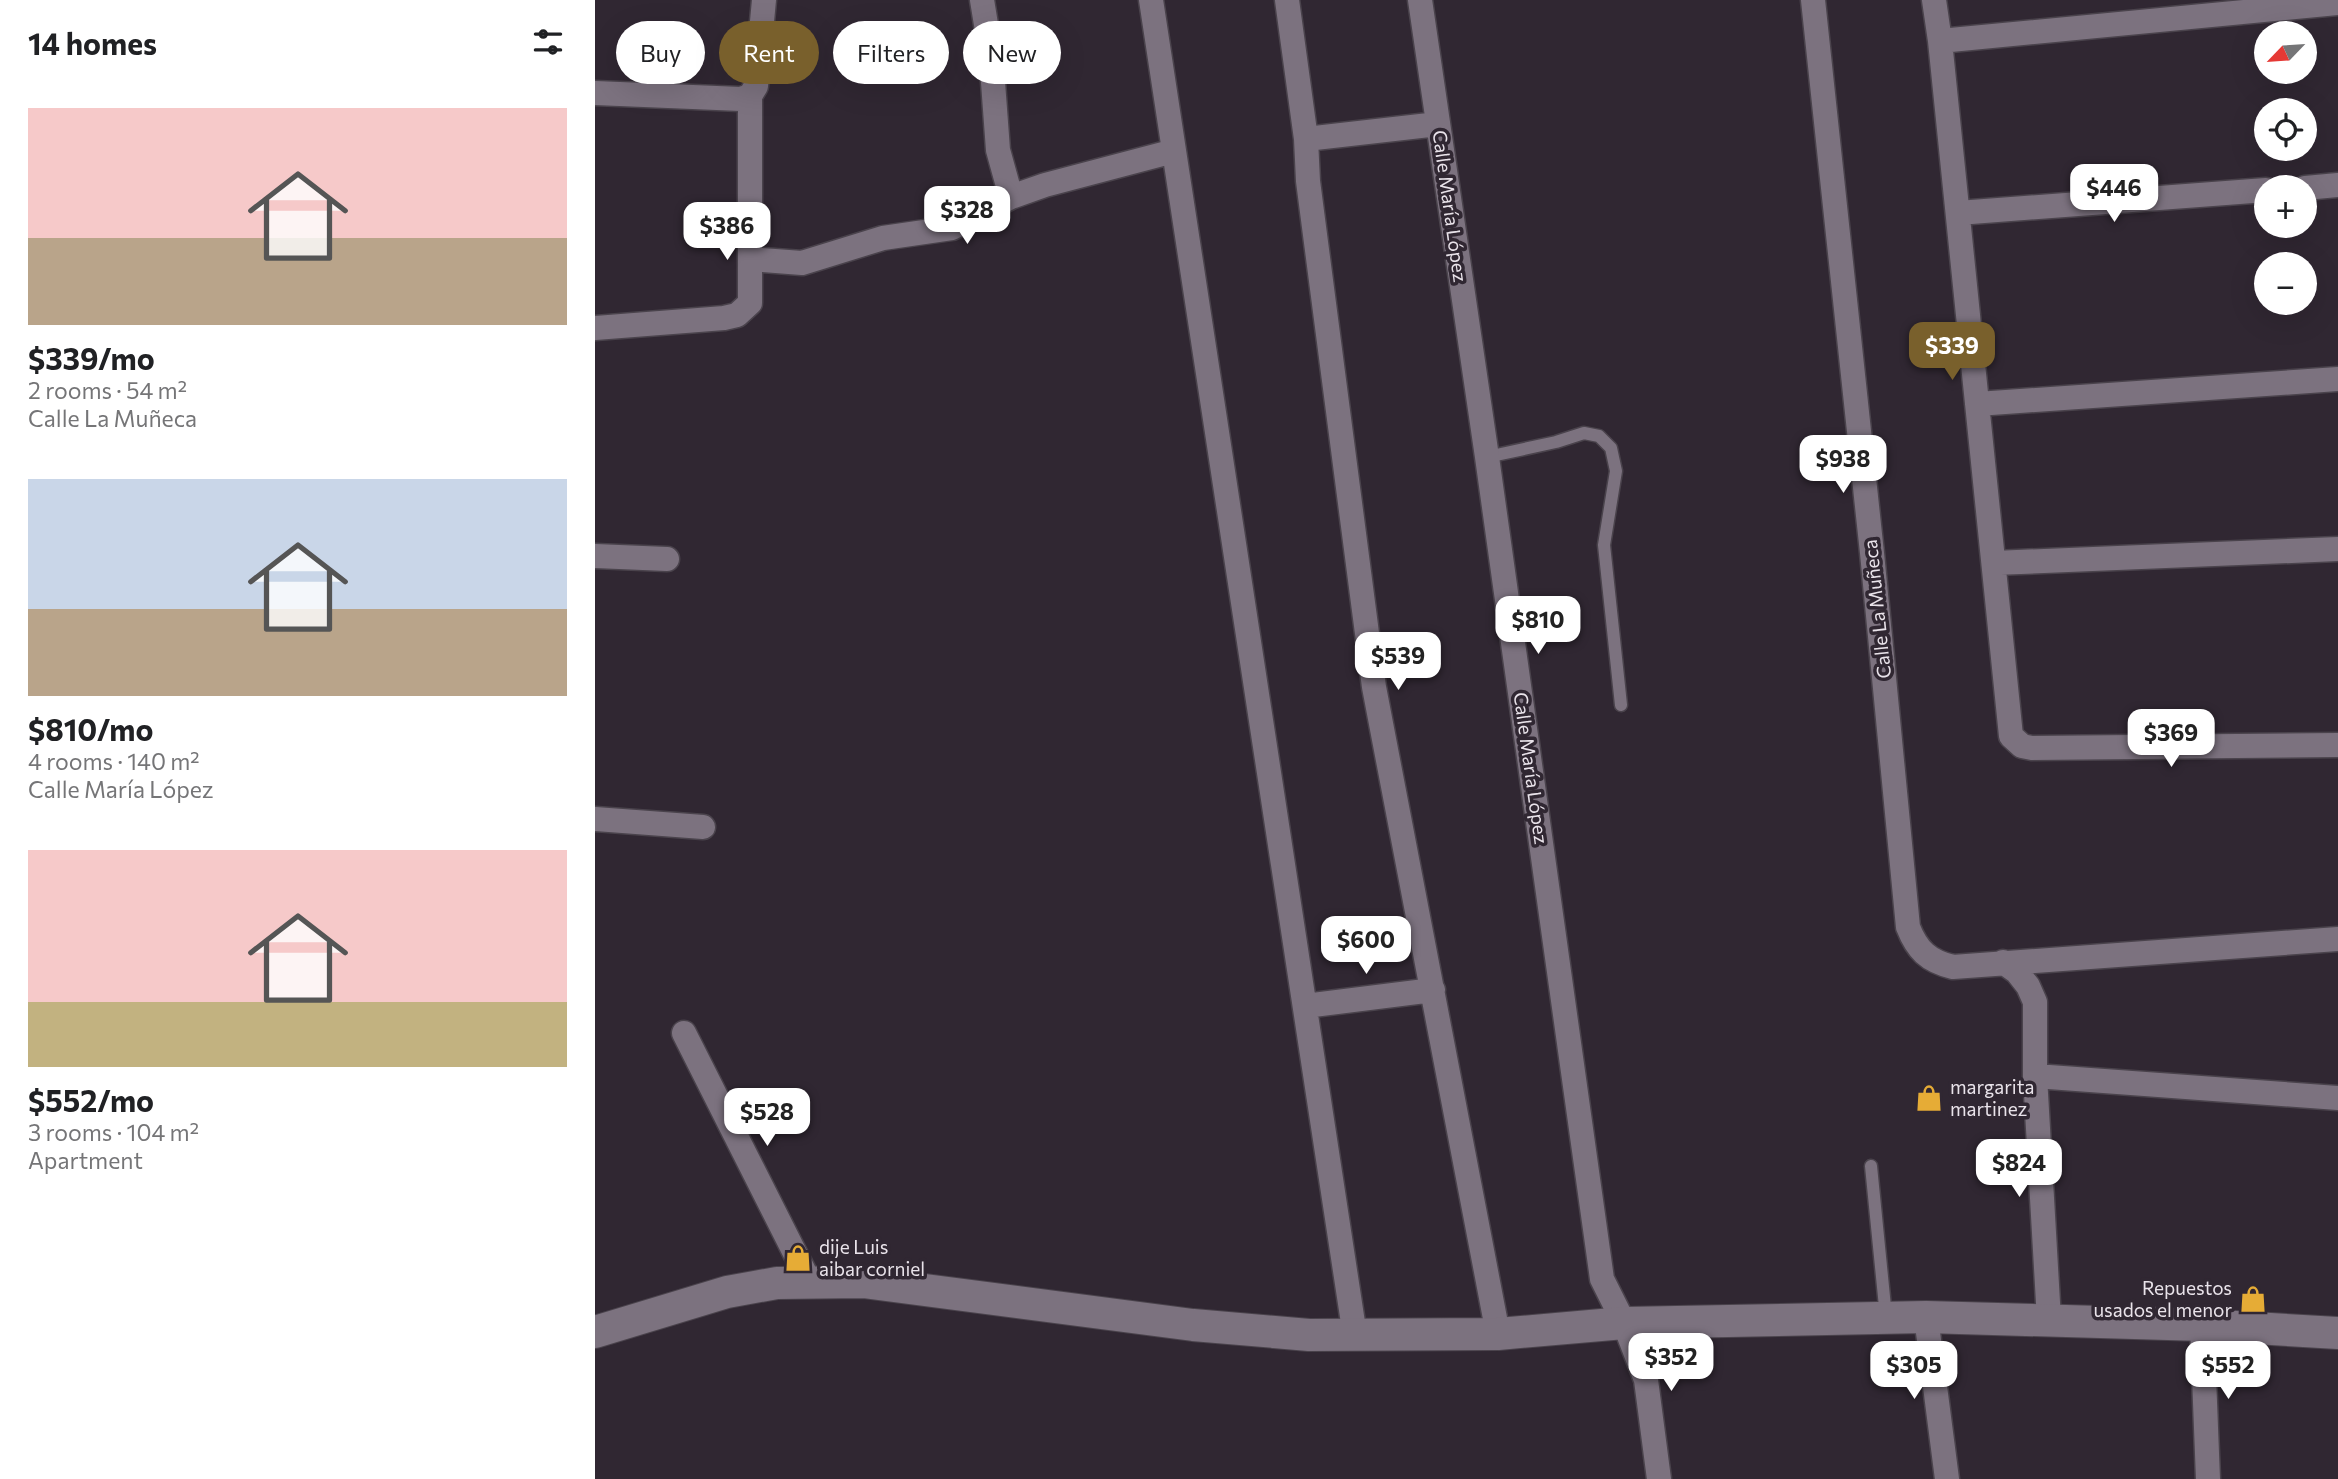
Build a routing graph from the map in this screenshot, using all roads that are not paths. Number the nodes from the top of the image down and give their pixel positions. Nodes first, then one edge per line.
1 (764, 0) edge
2 (982, 0) edge
3 (1151, 0) edge
4 (1287, 0) edge
5 (1420, 0) edge
6 (1813, 0) edge
7 (1934, 0) edge
8 (2338, 3) edge
9 (1940, 41) junction
10 (595, 93) edge
11 (750, 96) junction
12 (1438, 124) junction
13 (1306, 139) junction
14 (1174, 151) junction
15 (2338, 185) edge
16 (2317, 187) edge
17 (2254, 191) edge
18 (1010, 197) junction
19 (1958, 213) junction
20 (750, 259) junction
21 (595, 328) edge
22 (2338, 379) edge
23 (1977, 404) junction
24 (1487, 457) junction
25 (2338, 549) edge
26 (595, 556) edge
27 (667, 559) dead end
28 (1994, 563) junction
29 (1621, 705) dead end
30 (2338, 745) edge
31 (595, 819) edge
32 (703, 827) dead end
33 (2338, 939) edge
34 (2003, 962) junction
35 (1433, 990) junction
36 (1305, 1006) junction
37 (684, 1033) dead end
38 (2035, 1076) junction
39 (2338, 1098) edge
40 (1871, 1167) dead end
41 (810, 1283) junction
42 (1926, 1317) junction
43 (1886, 1318) junction
44 (2049, 1320) junction
45 (1624, 1323) junction
46 (2202, 1325) junction
47 (595, 1332) edge
48 (2338, 1333) edge
49 (1498, 1334) junction
50 (1355, 1336) junction
51 (1659, 1479) edge
52 (1947, 1479) edge
53 (2208, 1479) edge

1 - 11 street
2 - 18 street
3 - 14 street
4 - 13 street
5 - 12 street, Calle María López
6 - 34 street, Calle La Muñeca
7 - 9 street
8 - 9 street
9 - 19 street
10 - 11 street
11 - 20 street
12 - 13 street
12 - 24 street, Calle María López
13 - 35 street
14 - 18 street
14 - 36 street
15 - 16 street
17 - 19 street
18 - 20 street
19 - 23 street
20 - 21 street
22 - 23 street
23 - 28 street
24 - 29 lane
24 - 45 street, Calle María López
25 - 28 street
26 - 27 street
28 - 30 street
31 - 32 street
33 - 34 street
34 - 38 street
35 - 36 street
35 - 49 street
36 - 50 street
37 - 41 street
38 - 39 street
38 - 44 street
40 - 43 lane
41 - 47 street
41 - 50 street
42 - 43 street
42 - 44 street
42 - 52 street
43 - 45 street
44 - 46 street
45 - 49 street
45 - 51 street, Calle María López
46 - 48 street
46 - 53 street
49 - 50 street

